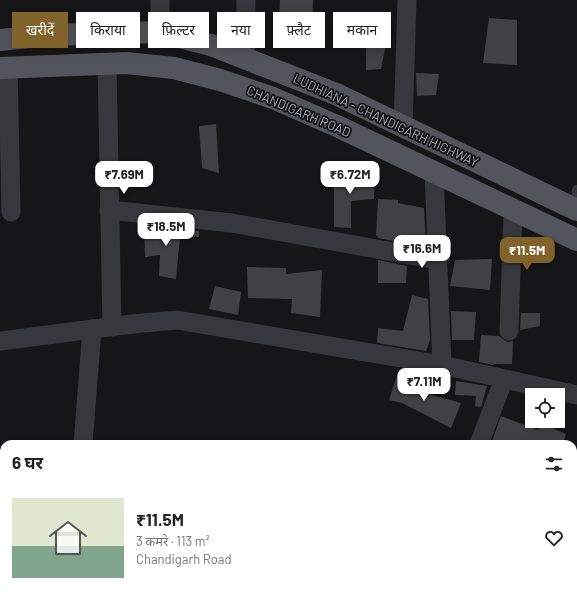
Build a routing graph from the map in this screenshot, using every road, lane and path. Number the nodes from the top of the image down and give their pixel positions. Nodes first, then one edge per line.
1 (160, 0) edge
2 (246, 0) edge
3 (407, 0) edge
4 (160, 12) edge
5 (148, 32) edge
6 (0, 40) edge
7 (209, 44) edge
8 (245, 58) junction
9 (107, 63) junction
10 (4, 68) edge
11 (404, 127) junction
12 (434, 172) junction
13 (577, 203) edge
14 (109, 210) junction
15 (513, 210) junction
16 (11, 212) dead end
17 (577, 240) edge
18 (438, 260) junction
19 (112, 327) junction
20 (92, 330) junction
21 (509, 331) dead end
22 (0, 341) edge
23 (442, 365) junction
24 (504, 379) junction
25 (577, 395) edge
26 (83, 440) edge
27 (481, 440) edge

1 - 4 street
2 - 8 street
3 - 11 street
5 - 6 main road, LUDHIANA - CHANDIGARH HIGHWAY
7 - 8 main road, LUDHIANA - CHANDIGARH HIGHWAY
8 - 11 main road, LUDHIANA - CHANDIGARH HIGHWAY
9 - 10 main road, CHANDIGARH ROAD
9 - 12 main road, CHANDIGARH ROAD
9 - 14 street
10 - 16 street
11 - 13 main road, LUDHIANA - CHANDIGARH HIGHWAY
12 - 15 main road, CHANDIGARH ROAD
12 - 18 street
14 - 18 street
14 - 19 street
15 - 17 main road, CHANDIGARH ROAD
15 - 21 street
18 - 23 street
19 - 20 street
19 - 23 street
20 - 22 street
20 - 26 street
23 - 24 street
24 - 25 street
24 - 27 street

